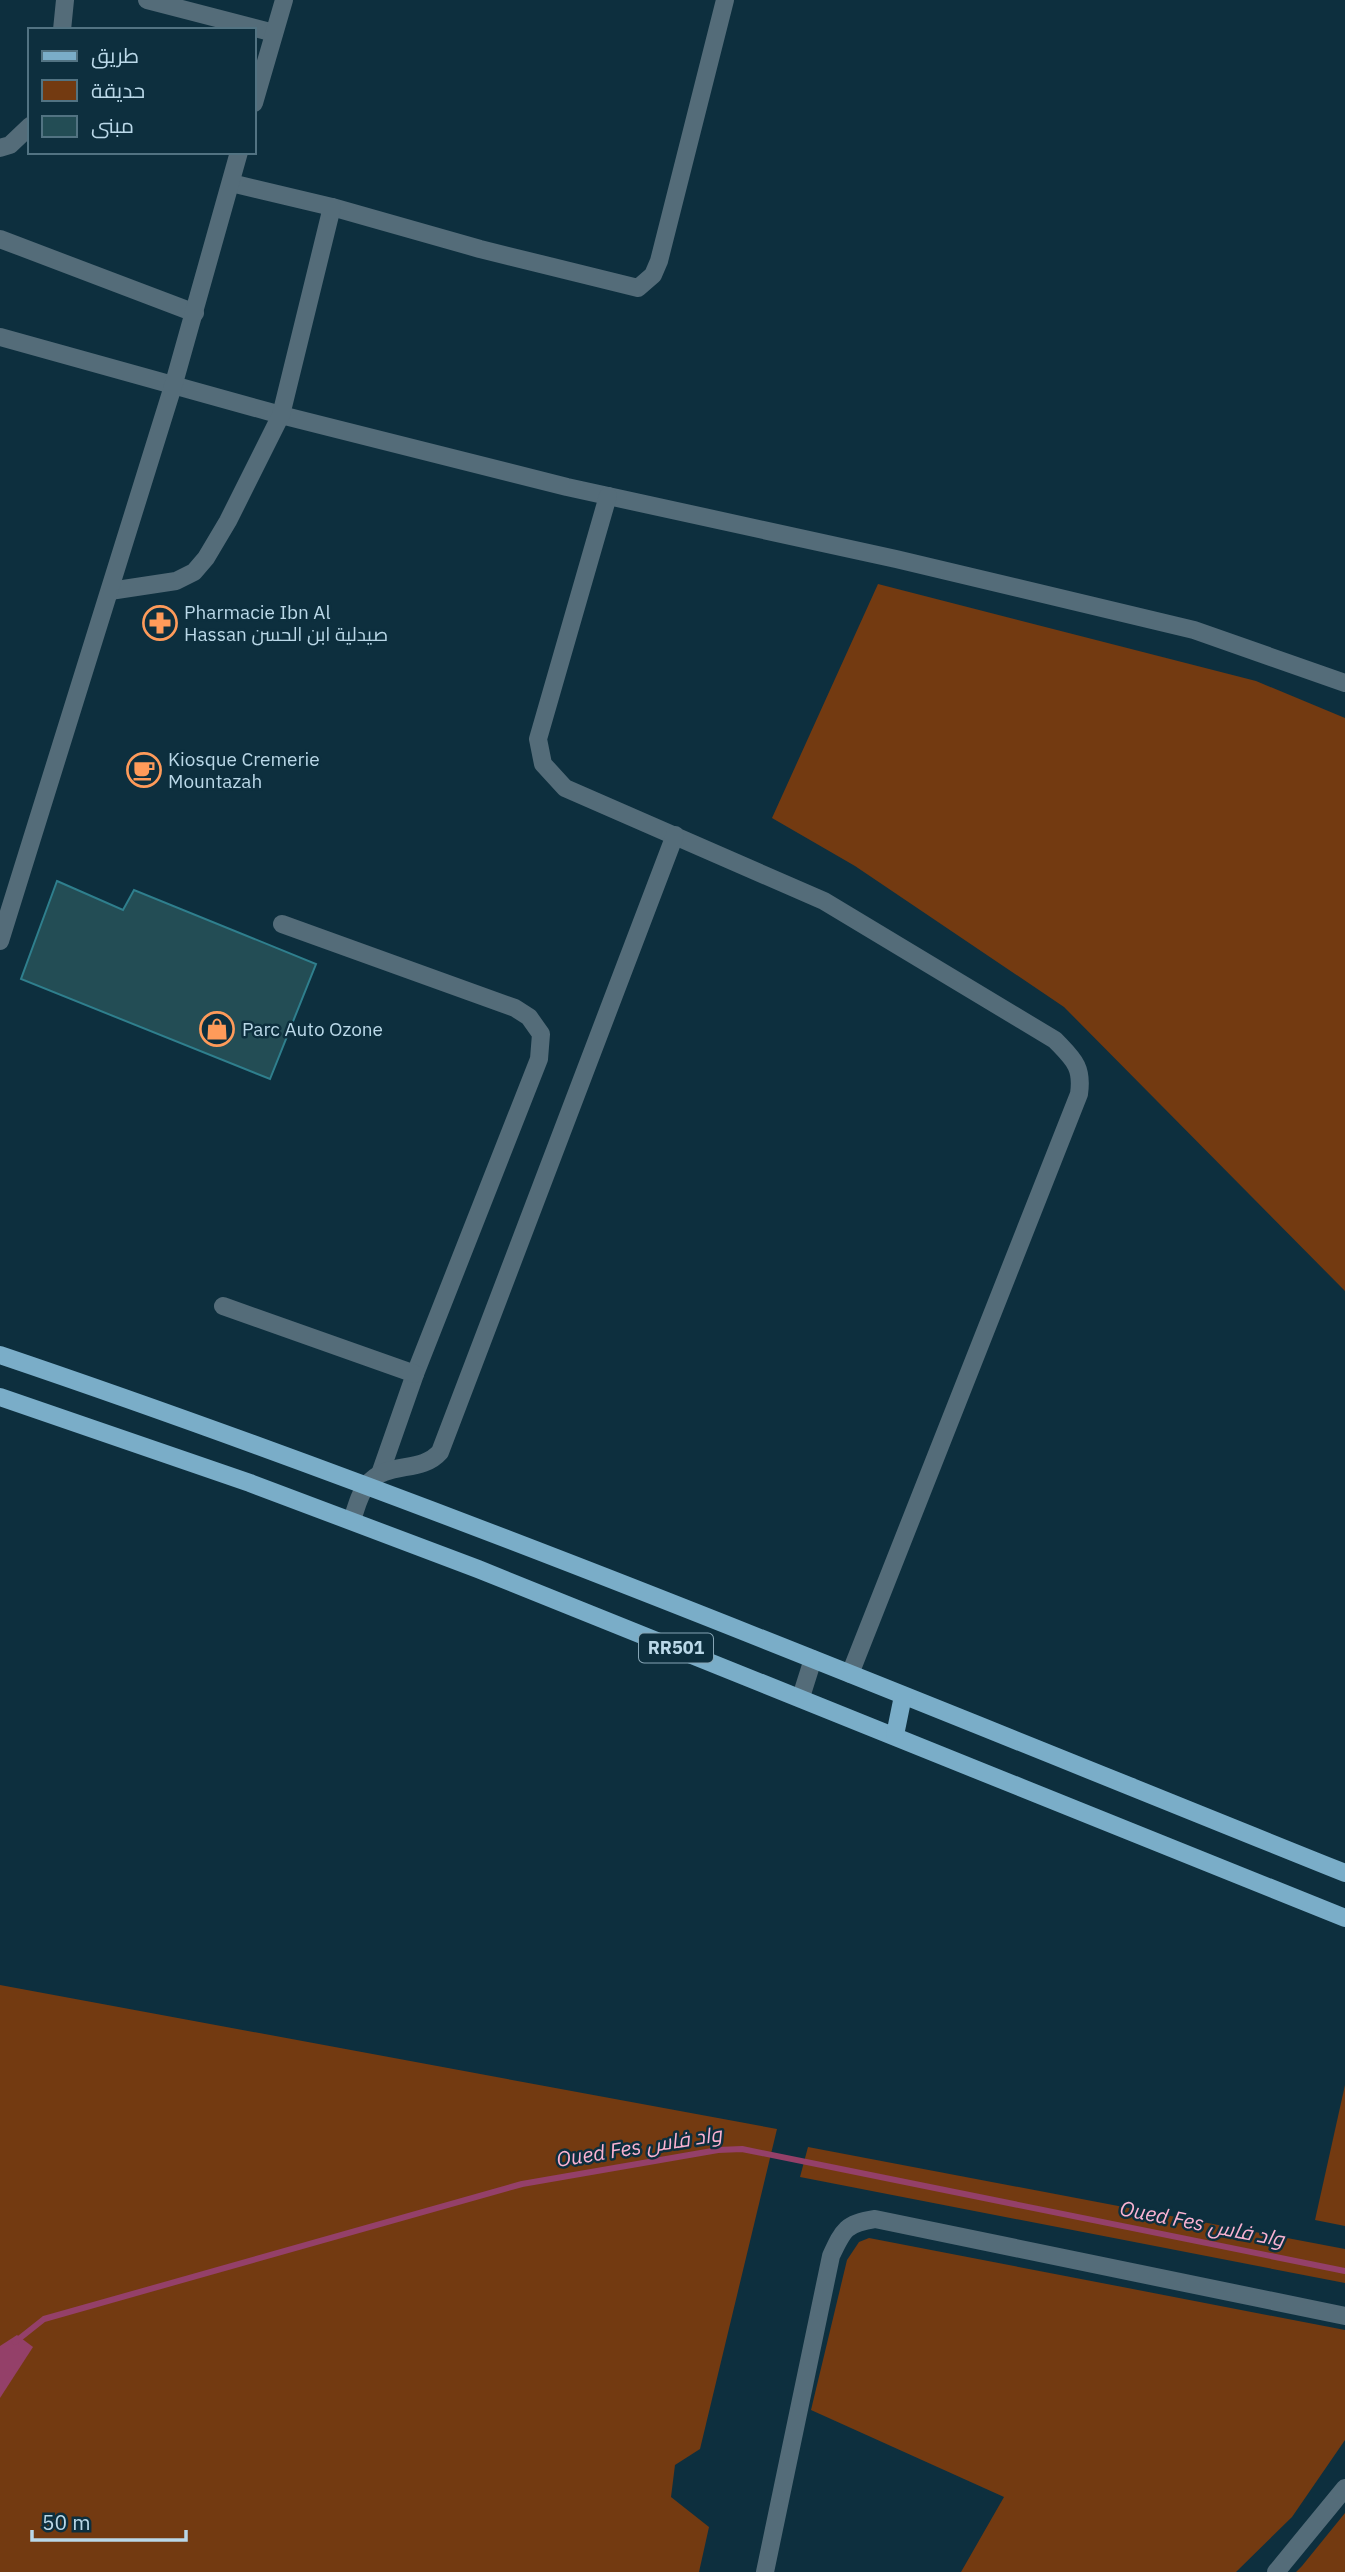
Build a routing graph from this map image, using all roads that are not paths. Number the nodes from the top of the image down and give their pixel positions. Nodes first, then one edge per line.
1 (65, 0) edge
2 (147, 0) edge
3 (284, 0) edge
4 (725, 0) edge
5 (62, 28) edge
6 (255, 28) edge
7 (256, 28) edge
8 (274, 33) junction
9 (256, 96) edge
10 (28, 128) edge
11 (0, 148) edge
12 (238, 154) edge
13 (230, 183) junction
14 (332, 207) junction
15 (0, 239) edge
16 (195, 313) junction
17 (0, 337) edge
18 (174, 383) junction
19 (282, 415) junction
20 (608, 496) junction
21 (110, 591) junction
22 (1345, 683) edge
23 (675, 835) junction
24 (282, 923) dead end
25 (0, 941) edge
26 (223, 1306) dead end
27 (0, 1355) edge
28 (415, 1374) junction
29 (4, 1400) edge
30 (381, 1471) junction
31 (365, 1486) junction
32 (352, 1520) junction
33 (814, 1658) junction
34 (850, 1674) junction
35 (903, 1696) junction
36 (800, 1697) junction
37 (895, 1735) junction
38 (1345, 1873) edge
39 (1345, 1918) edge
40 (1345, 2316) edge
41 (1345, 2488) edge
42 (765, 2572) edge
43 (1276, 2572) edge

1 - 5 street
2 - 6 street
3 - 8 street
4 - 14 street
7 - 8 street
8 - 9 street
10 - 11 street
12 - 13 street
13 - 14 street
13 - 16 street
14 - 19 street
15 - 16 street
16 - 18 street
17 - 18 street
18 - 19 street
18 - 21 street
19 - 20 street
19 - 21 street
20 - 22 street
20 - 23 street
21 - 25 street
23 - 30 street
23 - 34 street
24 - 28 street
26 - 28 street
27 - 31 main road, RR501
28 - 30 street
29 - 32 main road, RR501
30 - 31 street
31 - 32 street
31 - 33 main road, RR501
32 - 36 main road, RR501
33 - 34 main road, RR501
33 - 36 street
34 - 35 main road, RR501
35 - 37 main road
35 - 38 main road, RR501
36 - 37 main road, RR501
37 - 39 main road, RR501
40 - 42 street
41 - 43 street

